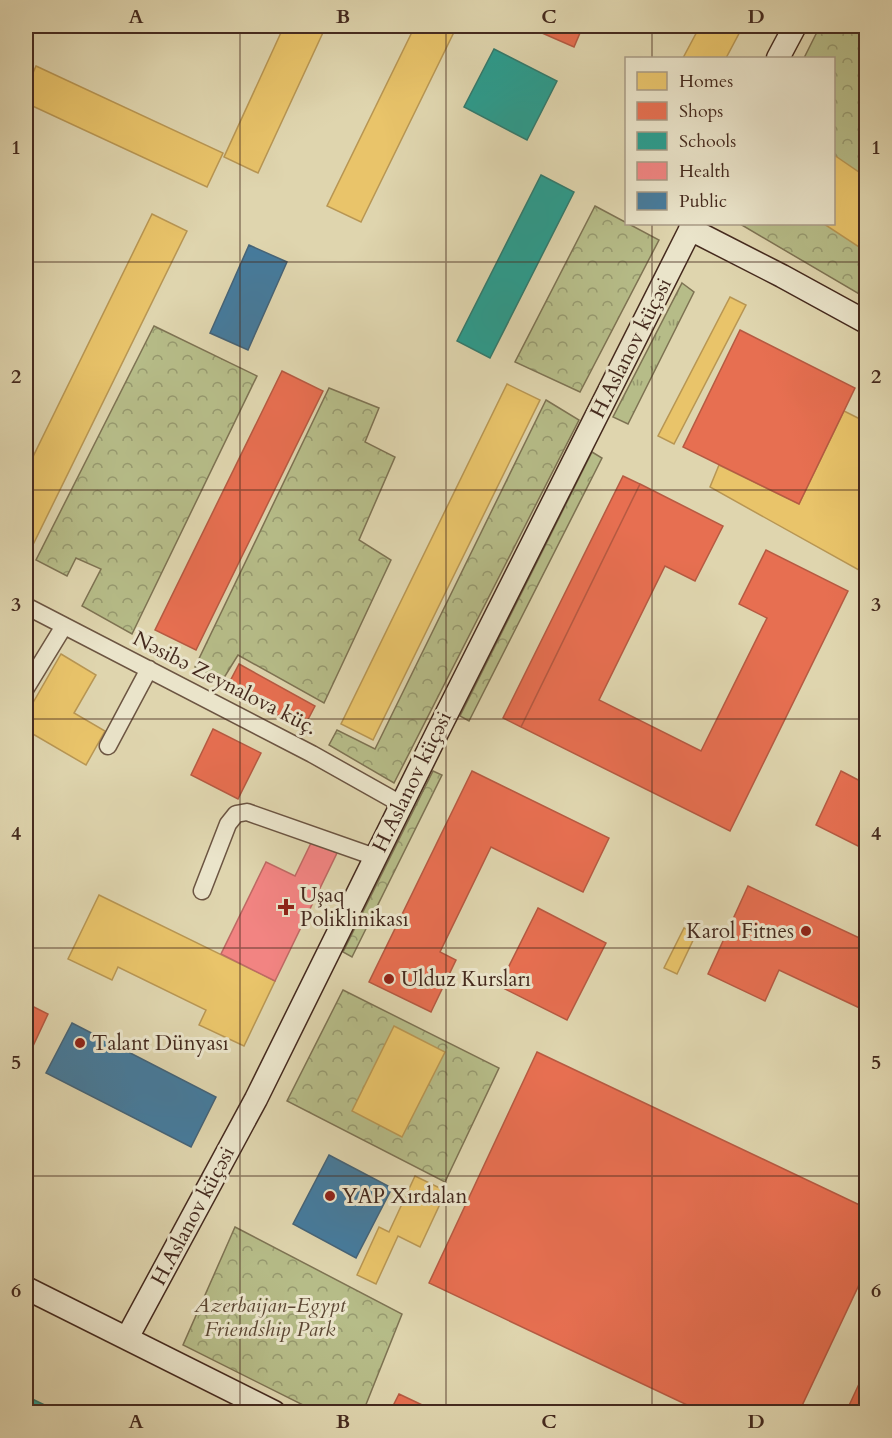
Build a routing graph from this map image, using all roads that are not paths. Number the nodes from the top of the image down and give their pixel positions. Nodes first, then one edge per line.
1 (795, 26) edge
2 (779, 57) edge
3 (692, 226) edge
4 (867, 322) edge
5 (26, 606) edge
6 (64, 626) junction
7 (149, 669) junction
8 (26, 688) edge
9 (108, 746) dead end
10 (401, 804) junction
11 (375, 857) junction
12 (202, 891) dead end
13 (26, 1288) edge
14 (127, 1338) junction
15 (274, 1413) edge

1 - 2 street
3 - 4 street
3 - 10 street, H.Aslanov küçəsi
5 - 6 street, Nəsibə Zeynalova küç.
6 - 7 street, Nəsibə Zeynalova küç.
6 - 8 street
7 - 9 street
7 - 10 street, Nəsibə Zeynalova küç.
10 - 11 street, H.Aslanov küçəsi
11 - 12 street
11 - 14 street, H.Aslanov küçəsi
13 - 14 street
14 - 15 street

